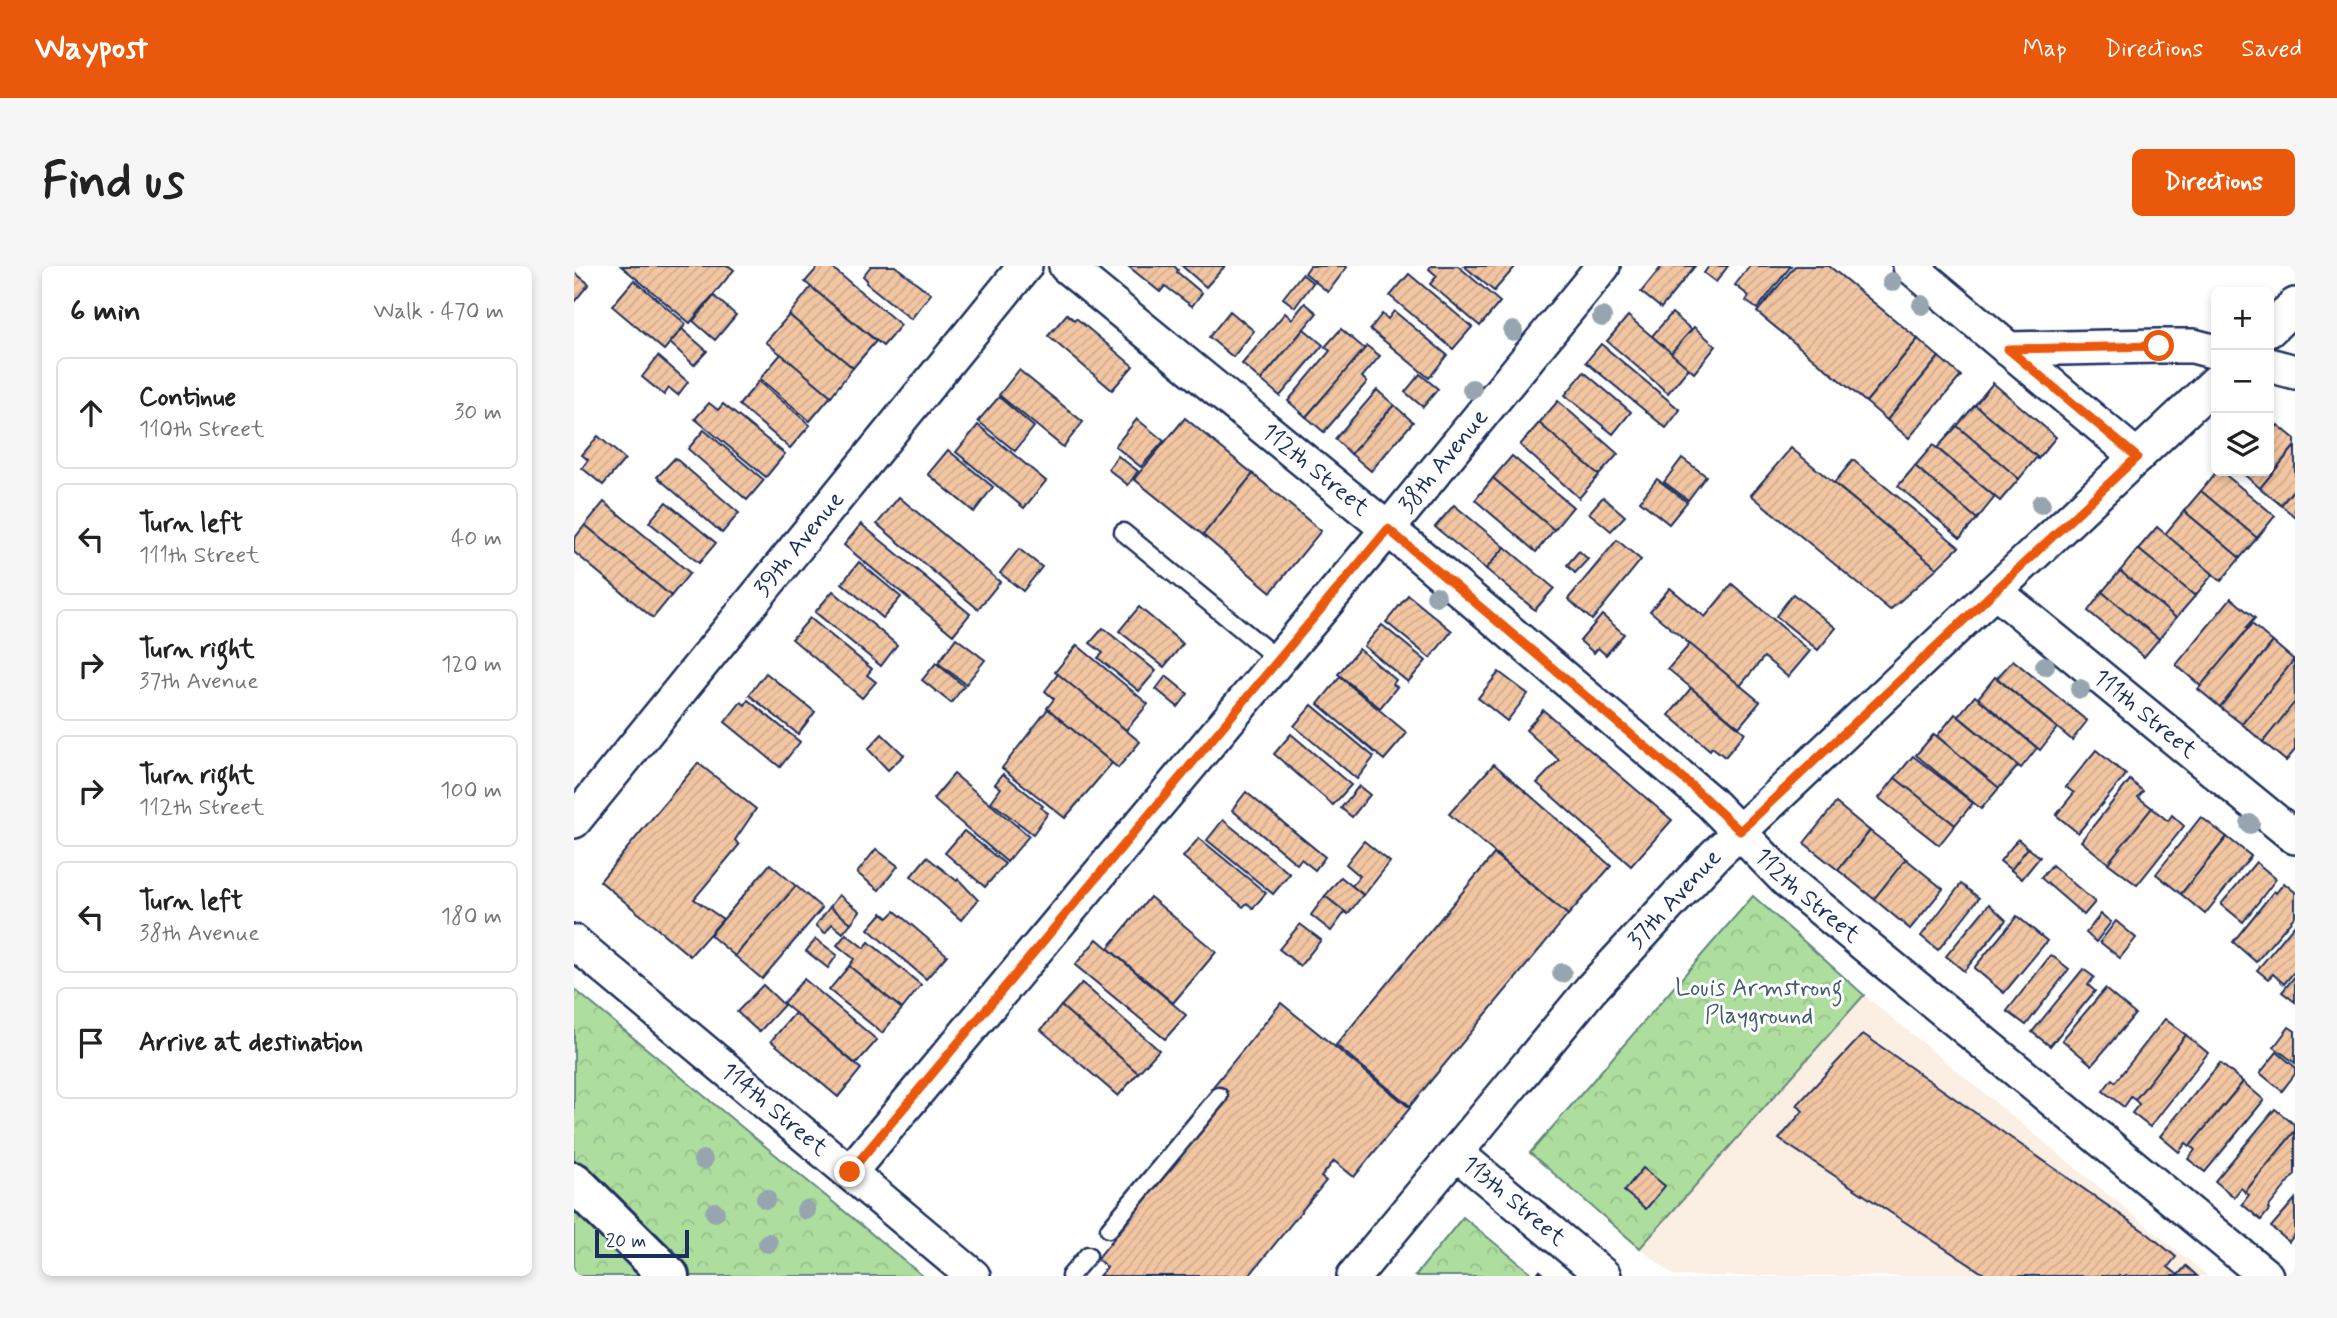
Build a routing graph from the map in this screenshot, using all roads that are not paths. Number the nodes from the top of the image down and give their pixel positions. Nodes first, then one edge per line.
1 (1025, 266) edge
2 (1066, 266) edge
3 (1603, 266) edge
4 (1910, 266) edge
5 (2295, 305) edge
6 (2274, 325) edge
7 (2008, 349) junction
8 (2211, 351) edge
9 (2274, 366) edge
10 (2295, 372) edge
11 (2211, 387) edge
12 (2137, 457) junction
13 (1388, 529) junction
14 (1124, 533) dead end
15 (1995, 590) junction
16 (1279, 660) junction
17 (574, 821) edge
18 (1740, 831) junction
19 (2295, 837) edge
20 (574, 942) edge
21 (1219, 1096) dead end
22 (1456, 1153) junction
23 (850, 1172) junction
24 (574, 1182) edge
25 (574, 1190) edge
26 (1109, 1229) dead end
27 (1088, 1255) dead end
28 (647, 1276) edge
29 (669, 1276) edge
30 (973, 1276) edge
31 (1070, 1276) edge
32 (1354, 1276) edge
33 (1604, 1276) edge
34 (2266, 1276) edge

1 - 17 street, 39th Avenue
2 - 13 street, 112th Street
3 - 13 street, 38th Avenue
4 - 7 street
5 - 6 street
7 - 8 street
7 - 12 street
9 - 10 street
11 - 12 street, 37th Avenue
12 - 15 street, 37th Avenue
13 - 16 street, 38th Avenue
13 - 18 street, 112th Street
14 - 16 lane
15 - 18 street, 37th Avenue
15 - 19 street, 111th Street
16 - 23 street, 38th Avenue
18 - 22 street, 37th Avenue
18 - 34 street, 112th Street
20 - 23 street, 114th Street
21 - 26 lane
22 - 32 street, 37th Avenue
22 - 33 street, 113th Street
23 - 30 street, 114th Street
24 - 29 highway
25 - 28 highway
27 - 31 lane

